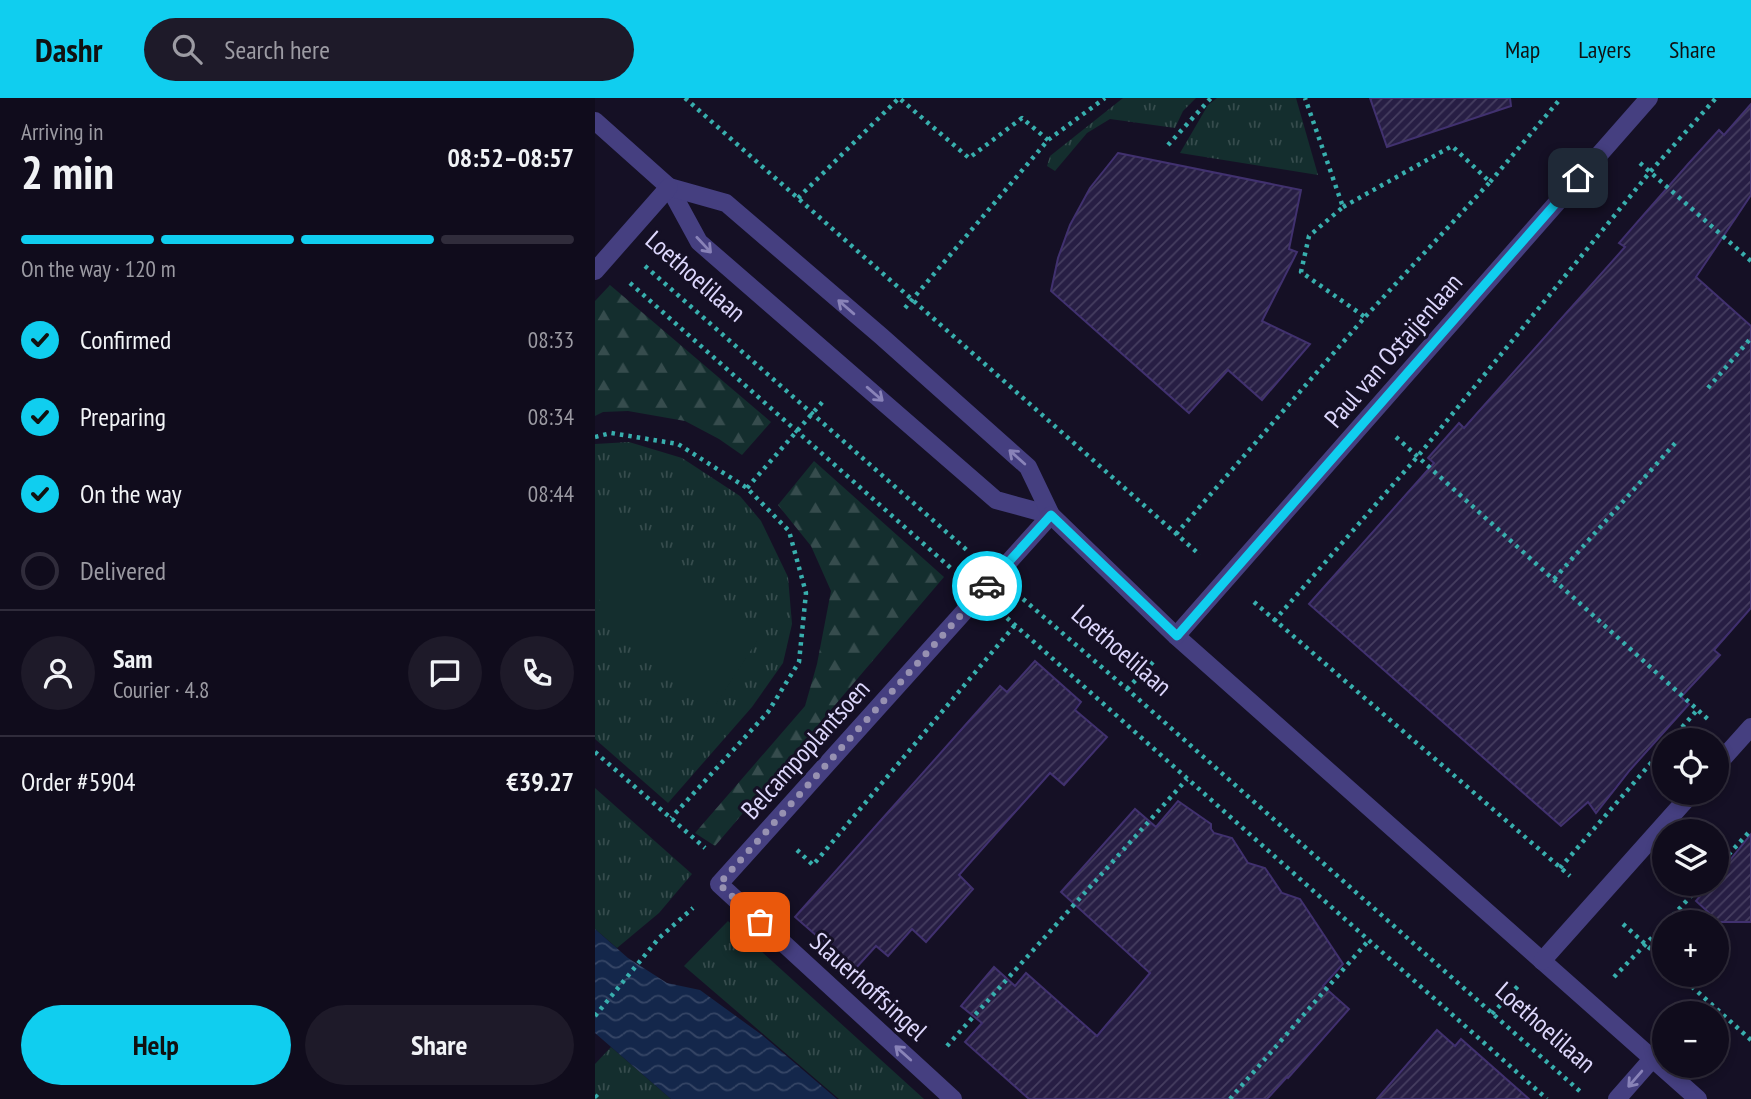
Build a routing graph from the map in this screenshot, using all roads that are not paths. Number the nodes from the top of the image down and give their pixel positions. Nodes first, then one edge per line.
1 (1649, 98) edge
2 (595, 121) edge
3 (669, 187) junction
4 (599, 266) edge
5 (1051, 515) junction
6 (1177, 636) junction
7 (1751, 727) edge
8 (1729, 752) edge
9 (1681, 805) edge
10 (719, 884) joint
11 (1542, 961) junction
12 (1652, 1057) edge
13 (1652, 1059) edge
14 (1675, 1078) edge
15 (953, 1099) edge
16 (1617, 1099) edge
17 (1698, 1099) edge

1 - 6 street, Paul van Ostaijenlaan
2 - 3 street, Loethoelilaan
3 - 4 street
3 -> 5 street, Loethoelilaan
5 -> 3 street, Loethoelilaan
5 - 6 street, Loethoelilaan
5 - 10 street, Belcampoplantsoen
6 - 11 street, Loethoelilaan
7 - 8 street
9 - 11 street
15 -> 10 street, Slauerhoffsingel
11 - 12 street, Loethoelilaan
13 -> 16 street
14 - 17 street, Loethoelilaan

